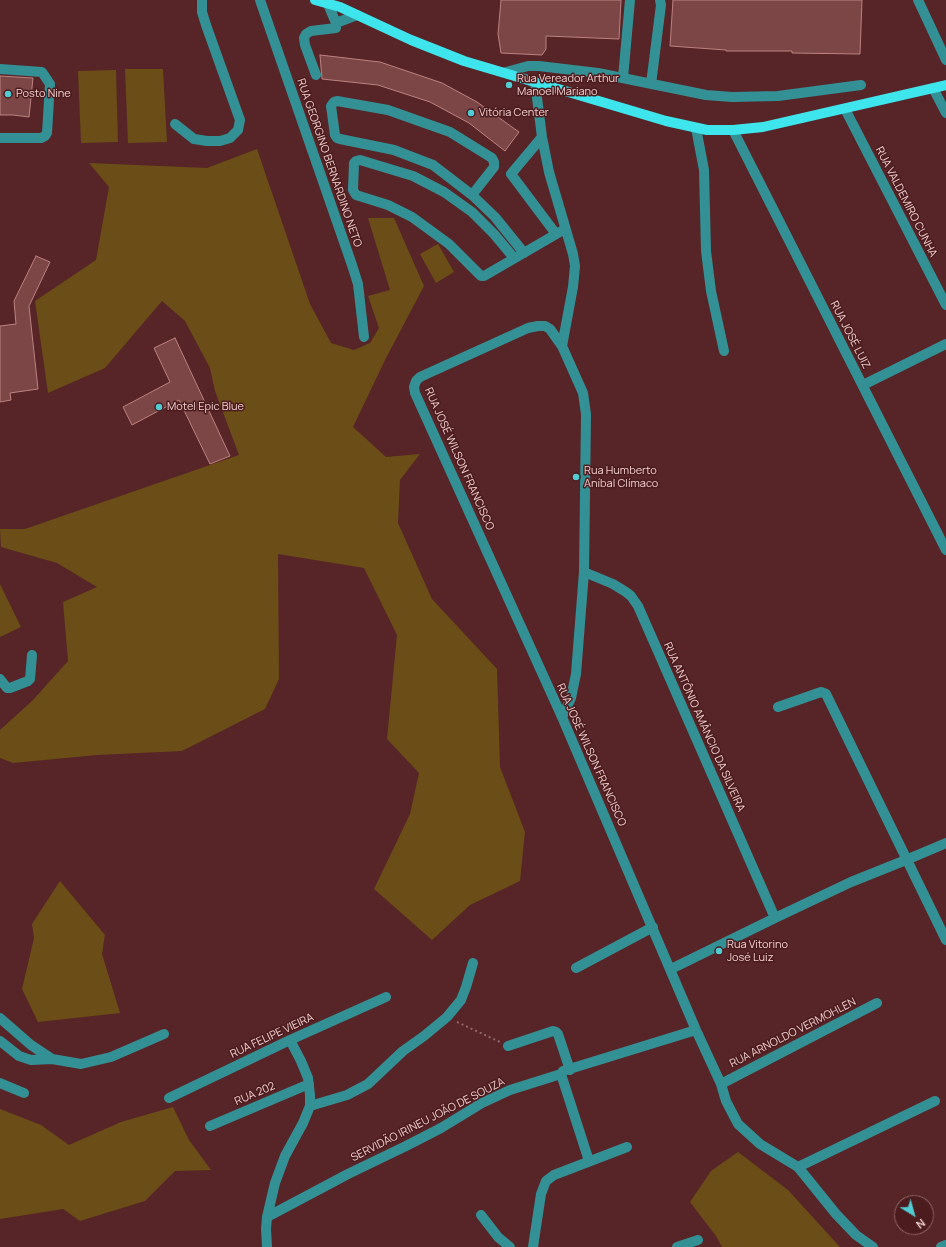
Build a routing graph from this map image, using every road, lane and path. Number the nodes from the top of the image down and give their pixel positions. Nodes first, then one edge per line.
1 (202, 0) edge
2 (260, 0) edge
3 (315, 0) edge
4 (630, 0) edge
5 (660, 0) edge
6 (918, 0) edge
7 (328, 4) junction
8 (356, 15) junction
9 (336, 28) dead end
10 (946, 60) edge
11 (0, 69) edge
12 (506, 72) junction
13 (316, 75) dead end
14 (623, 78) junction
15 (535, 82) junction
16 (651, 84) junction
17 (861, 85) dead end
18 (946, 85) edge
19 (933, 88) junction
20 (845, 109) junction
21 (946, 113) edge
22 (175, 124) dead end
23 (696, 128) junction
24 (733, 130) junction
25 (542, 137) junction
26 (0, 138) edge
27 (472, 195) junction
28 (560, 231) junction
29 (524, 253) junction
30 (514, 258) junction
31 (946, 305) edge
32 (364, 337) dead end
33 (946, 344) edge
34 (562, 346) junction
35 (724, 351) dead end
36 (863, 385) junction
37 (946, 550) edge
38 (584, 572) junction
39 (32, 655) dead end
40 (0, 679) edge
41 (778, 707) dead end
42 (562, 717) junction
43 (946, 843) edge
44 (906, 860) junction
45 (775, 918) junction
46 (653, 927) junction
47 (946, 940) edge
48 (473, 963) dead end
49 (576, 968) dead end
50 (670, 969) junction
51 (386, 997) dead end
52 (877, 1003) dead end
53 (447, 1017) junction
54 (0, 1018) edge
55 (696, 1030) junction
56 (164, 1034) dead end
57 (290, 1040) junction
58 (0, 1041) edge
59 (508, 1046) joint
60 (52, 1059) junction
61 (566, 1072) junction
62 (0, 1083) edge
63 (309, 1084) junction
64 (721, 1084) junction
65 (24, 1093) dead end
66 (169, 1098) dead end
67 (935, 1101) dead end
68 (310, 1106) junction
69 (210, 1126) dead end
70 (627, 1147) dead end
71 (589, 1161) junction
72 (798, 1167) junction
73 (481, 1215) dead end
74 (267, 1217) junction
75 (698, 1240) dead end
76 (946, 1245) edge
77 (267, 1247) edge
78 (510, 1247) edge
79 (533, 1247) edge
80 (677, 1247) edge
81 (873, 1247) edge
82 (941, 1247) edge

1 - 22 street
2 - 32 street, RUA GEORGINO BERNARDINO NETO
3 - 7 main road
4 - 14 street
5 - 16 street
6 - 10 street
7 - 8 main road
7 - 8 street
8 - 12 main road
9 - 13 street
11 - 26 street
12 - 14 street
12 - 15 main road
14 - 16 street
15 - 23 main road
15 - 25 street
16 - 17 street
18 - 19 main road
19 - 20 main road
19 - 21 street
20 - 24 main road
20 - 31 street, RUA VALDEMIRO CUNHA
23 - 24 main road
23 - 35 street
24 - 36 street, RUA JOSÉ LUIZ
25 - 28 street
25 - 28 street
27 - 27 street
27 - 29 street
28 - 29 street
28 - 34 street
29 - 30 street
30 - 30 street
33 - 36 street
34 - 38 street
34 - 42 street, RUA JOSÉ WILSON FRANCISCO
36 - 37 street, RUA JOSÉ LUIZ
38 - 42 street
38 - 45 street, RUA ANTÔNIO AMÂNCIO DA SILVEIRA
39 - 40 street
41 - 44 street
42 - 46 street, RUA JOSÉ WILSON FRANCISCO
43 - 44 street
44 - 45 street
44 - 47 street
45 - 50 street
46 - 49 street
46 - 50 street, RUA JOSÉ WILSON FRANCISCO
48 - 53 street
50 - 55 street, RUA JOSÉ WILSON FRANCISCO
51 - 57 street, RUA FELIPE VIEIRA
52 - 64 street, RUA ARNOLDO VERMOHLEN
53 - 59 path
53 - 68 street
54 - 60 street
55 - 61 street, SERVIDÃO IRINEU JOÃO DE SOUZA
55 - 64 street, RUA JOSÉ WILSON FRANCISCO
56 - 60 street
57 - 63 street
57 - 66 street, RUA FELIPE VIEIRA
58 - 60 street
59 - 61 street
61 - 71 street
61 - 74 street, SERVIDÃO IRINEU JOÃO DE SOUZA
62 - 65 street
63 - 68 street
63 - 69 street, RUA 202
64 - 72 street, RUA JOSÉ WILSON FRANCISCO
67 - 72 street
68 - 74 street
70 - 71 street
71 - 79 street
72 - 81 street, RUA JOSÉ WILSON FRANCISCO
73 - 78 street
74 - 77 street
75 - 80 street
76 - 82 street

